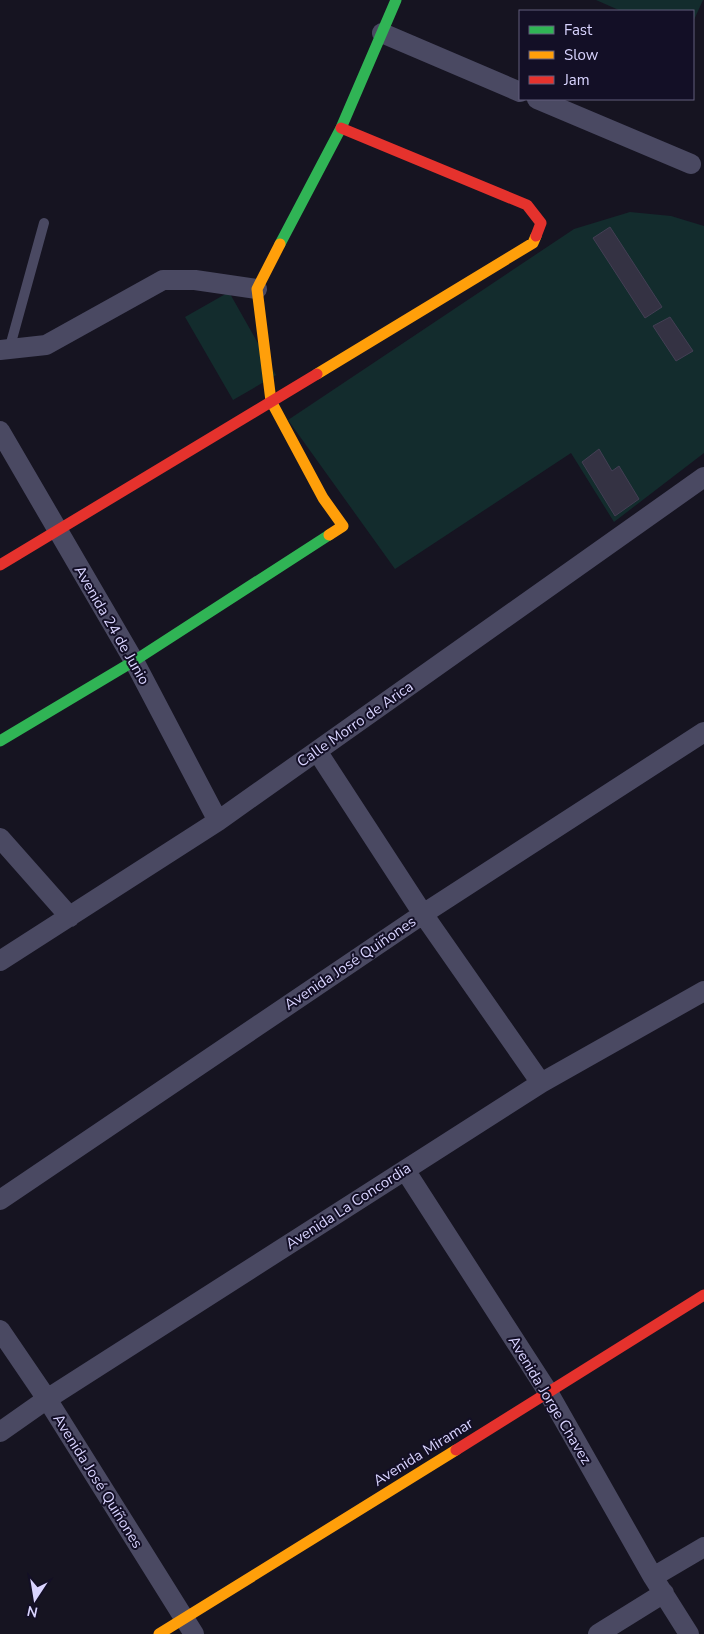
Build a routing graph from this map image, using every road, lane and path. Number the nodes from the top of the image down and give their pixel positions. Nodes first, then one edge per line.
1 (396, 0) edge
2 (382, 33) junction
3 (519, 92) edge
4 (539, 100) edge
5 (341, 128) junction
6 (691, 164) dead end
7 (44, 223) dead end
8 (257, 289) junction
9 (5, 350) edge
10 (271, 401) junction
11 (2, 441) edge
12 (704, 478) edge
13 (57, 530) junction
14 (0, 565) edge
15 (134, 661) junction
16 (704, 732) edge
17 (0, 741) edge
18 (317, 751) junction
19 (218, 821) junction
20 (0, 838) edge
21 (423, 914) junction
22 (70, 917) junction
23 (0, 961) edge
24 (704, 991) edge
25 (542, 1083) junction
26 (405, 1170) junction
27 (0, 1200) edge
28 (704, 1295) edge
29 (0, 1330) edge
30 (548, 1392) junction
31 (47, 1399) junction
32 (0, 1432) edge
33 (704, 1546) edge
34 (653, 1577) junction
35 (664, 1594) junction
36 (189, 1626) edge
37 (159, 1634) edge
38 (598, 1634) edge
39 (689, 1634) edge

1 - 2 street
2 - 3 street
2 - 5 street
4 - 6 street
5 - 8 street
5 - 10 street
7 - 9 lane
8 - 9 street
8 - 10 street
10 - 13 street
10 - 15 street
11 - 13 street, Avenida 24 de Junio
12 - 18 street, Calle Morro de Arica
13 - 14 street
13 - 15 street, Avenida 24 de Junio
15 - 17 street
15 - 19 street, Avenida 24 de Junio
16 - 21 street, Avenida José Quiñones
18 - 19 street, Calle Morro de Arica
18 - 21 street
19 - 22 street, Calle Morro de Arica
20 - 22 street
21 - 25 street
21 - 27 street, Avenida José Quiñones
22 - 23 street, Calle Morro de Arica
24 - 25 street, Avenida La Concordia
25 - 26 street, Avenida La Concordia
26 - 30 street, Avenida Jorge Chavez
26 - 31 street, Avenida La Concordia
28 - 30 street, Avenida Miramar
29 - 31 street, Avenida José Quiñones
30 - 34 street, Avenida Jorge Chavez
30 - 36 street, Avenida Miramar
31 - 32 street, Avenida La Concordia
31 - 36 street, Avenida José Quiñones
33 - 34 street
34 - 35 street, Avenida Jorge Chavez
35 - 38 street
35 - 39 street, Avenida Jorge Chavez
36 - 37 street, Avenida Miramar

